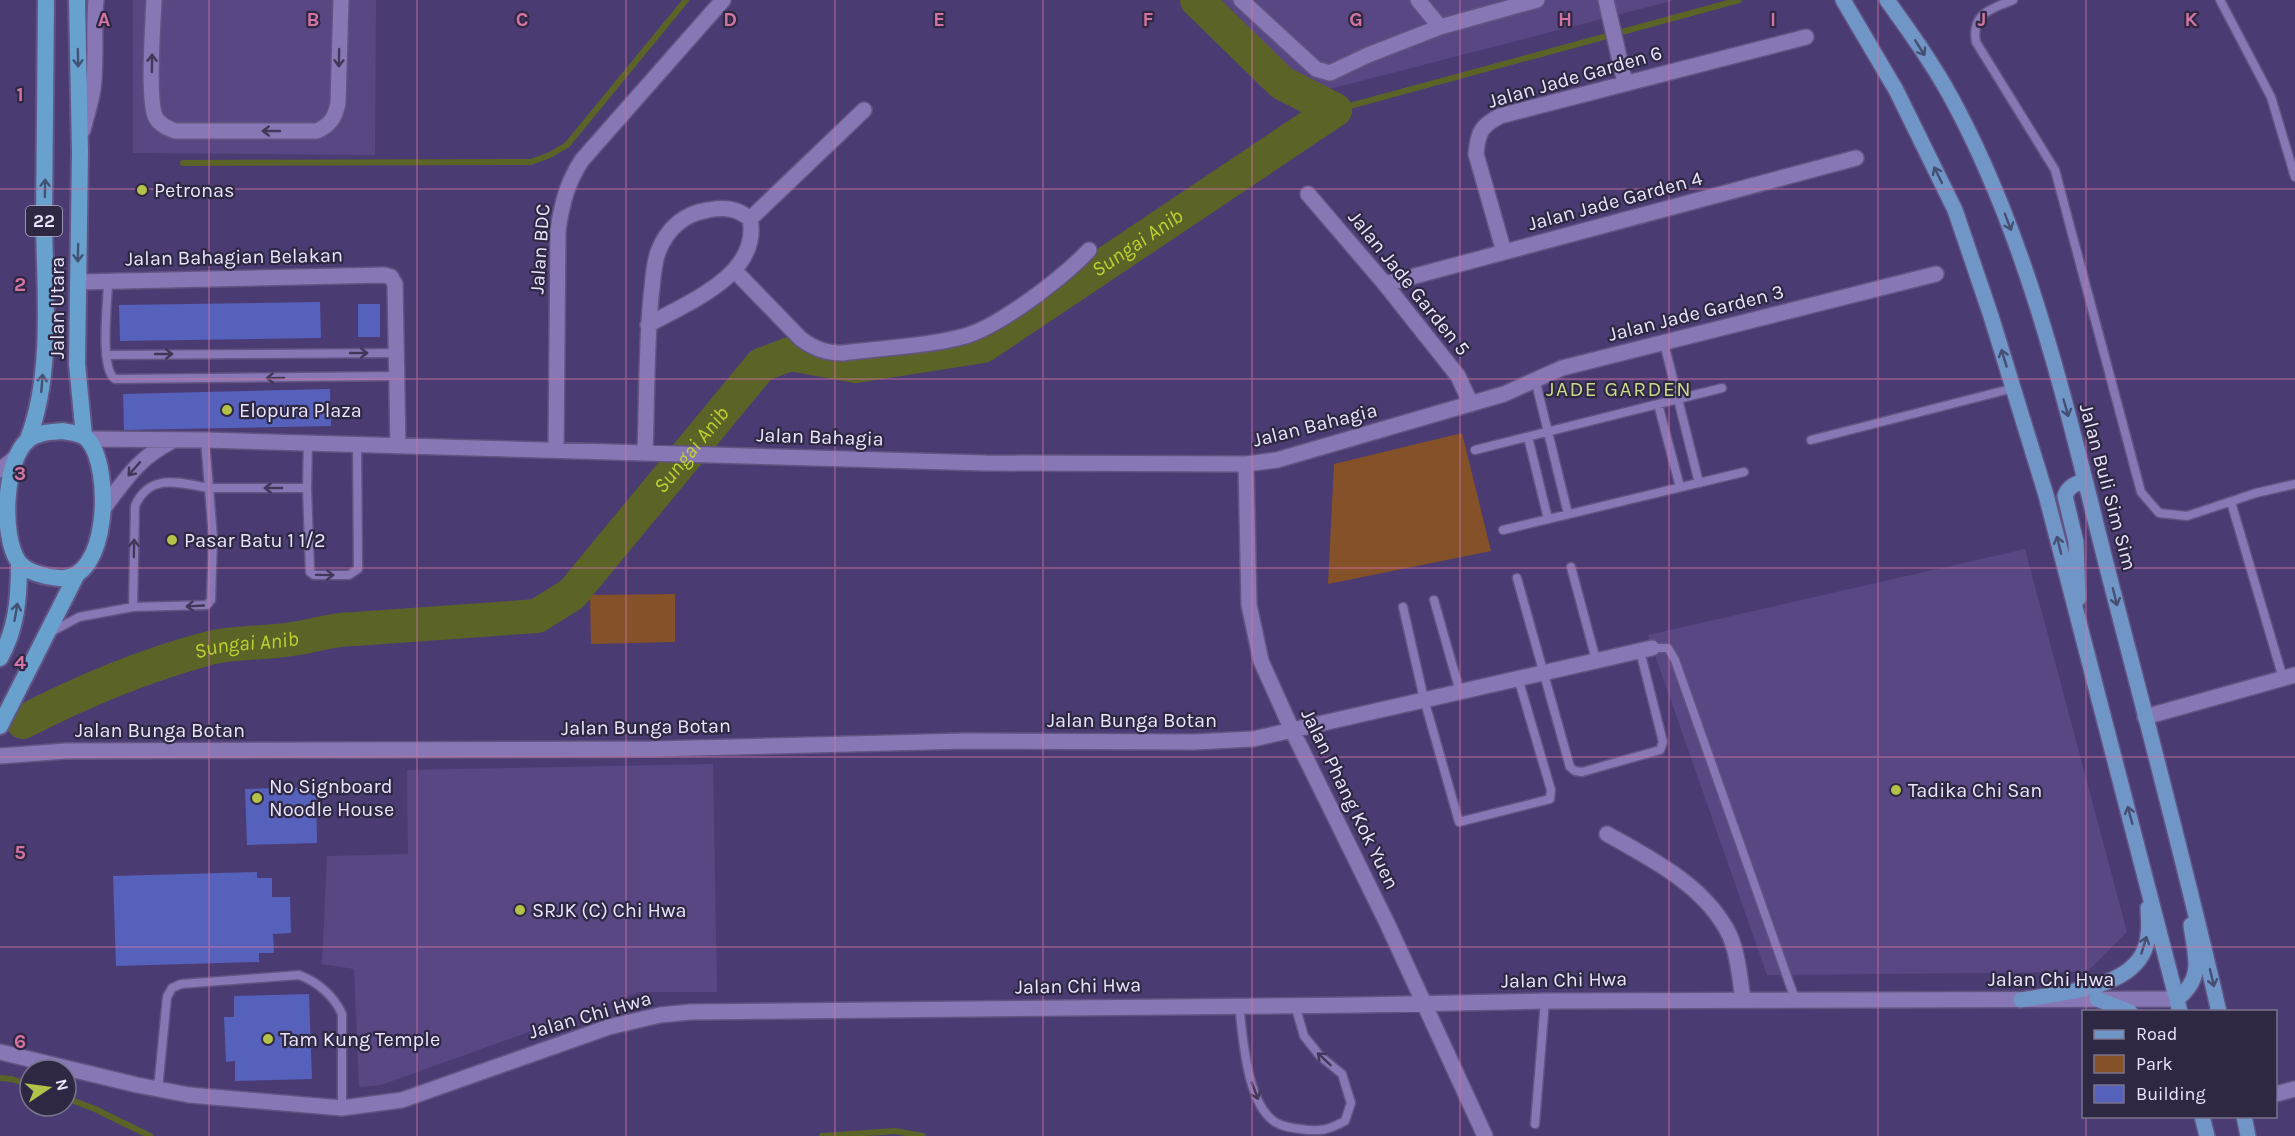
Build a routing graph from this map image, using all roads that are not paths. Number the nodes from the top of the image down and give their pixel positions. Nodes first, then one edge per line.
1 (46, 0) edge
2 (77, 0) edge
3 (96, 0) edge
4 (154, 0) edge
5 (341, 0) edge
6 (723, 0) edge
7 (1241, 0) edge
8 (1418, 0) edge
9 (1537, 0) edge
10 (1606, 0) edge
11 (1887, 0) edge
12 (2013, 0) edge
13 (2220, 0) edge
14 (1844, 2) edge
15 (1440, 27) junction
16 (1806, 37) dead end
17 (1625, 83) junction
18 (864, 110) dead end
19 (80, 142) junction
20 (1856, 158) dead end
21 (2295, 177) edge
22 (1308, 194) dead end
23 (750, 219) junction
24 (1089, 250) dead end
25 (1504, 252) junction
26 (735, 271) junction
27 (1936, 274) dead end
28 (108, 281) junction
29 (78, 282) junction
30 (1386, 284) junction
31 (648, 325) junction
32 (1664, 343) junction
33 (396, 352) junction
34 (106, 355) junction
35 (397, 376) junction
36 (1535, 379) junction
37 (1722, 388) dead end
38 (2014, 388) junction
39 (1678, 399) junction
40 (1471, 404) junction
41 (1658, 404) junction
42 (1548, 432) junction
43 (1528, 437) junction
44 (86, 438) junction
45 (175, 439) junction
46 (28, 440) junction
47 (206, 440) junction
48 (1811, 440) dead end
49 (308, 443) junction
50 (357, 444) junction
51 (398, 446) junction
52 (556, 450) junction
53 (1475, 450) dead end
54 (645, 453) junction
55 (16, 457) junction
56 (1246, 464) junction
57 (0, 470) edge
58 (1744, 472) dead end
59 (2085, 480) junction
60 (1699, 483) junction
61 (2295, 484) edge
62 (1680, 487) junction
63 (209, 488) junction
64 (307, 488) junction
65 (2231, 502) junction
66 (103, 509) junction
67 (1569, 514) junction
68 (1548, 519) junction
69 (1503, 530) dead end
70 (5, 542) edge
71 (19, 563) junction
72 (1571, 567) dead end
73 (76, 576) junction
74 (1517, 578) dead end
75 (1434, 600) dead end
76 (133, 607) junction
77 (1403, 607) dead end
78 (2079, 628) junction
79 (48, 635) junction
80 (1646, 649) junction
81 (0, 658) edge
82 (1596, 660) junction
83 (1545, 672) junction
84 (2289, 677) edge
85 (1518, 678) junction
86 (1460, 692) junction
87 (1424, 699) junction
88 (2145, 717) junction
89 (2, 724) edge
90 (1292, 730) junction
91 (6, 755) edge
92 (1607, 834) dead end
93 (2185, 870) junction
94 (2145, 871) junction
95 (1796, 999) junction
96 (2097, 999) junction
97 (1545, 1000) junction
98 (1743, 1000) junction
99 (2021, 1000) junction
100 (1294, 1004) junction
101 (1424, 1004) junction
102 (1239, 1005) junction
103 (2179, 1005) edge
104 (2127, 1010) edge
105 (2219, 1010) edge
106 (0, 1052) edge
107 (158, 1089) junction
108 (2295, 1089) edge
109 (2277, 1094) edge
110 (342, 1108) junction
111 (2244, 1118) edge
112 (1534, 1124) dead end
113 (1485, 1136) edge
114 (2248, 1136) edge

46 -> 1 highway, Jalan Utara / 22
2 -> 19 highway, Jalan Utara / 22
3 - 19 street
5 -> 4 street
6 - 52 street, Jalan BDC
7 - 15 street
8 - 15 street
9 - 15 street
10 - 17 street
11 -> 59 main road, Jalan Buli Sim Sim
12 - 65 lane
13 - 21 lane
38 -> 14 main road
16 - 17 street, Jalan Jade Garden 6
17 - 25 street, Jalan Jade Garden 6
18 - 23 street
19 -> 29 highway, Jalan Utara / 22
20 - 25 street, Jalan Jade Garden 4
22 - 30 street, Jalan Jade Garden 5
23 - 26 street
23 - 31 street
24 - 26 street
25 - 30 street, Jalan Jade Garden 4
26 - 31 street
27 - 32 street, Jalan Jade Garden 3
28 - 29 street, Jalan Bahagian Belakan
28 - 33 street, Jalan Bahagian Belakan
28 - 34 lane
29 - 44 highway, Jalan Utara / 22
30 - 40 street, Jalan Jade Garden 5
31 - 54 street
32 - 36 street, Jalan Jade Garden 3
32 - 39 lane
34 -> 33 lane
33 - 35 street
35 -> 34 lane
35 - 51 street
36 - 40 street, Jalan Jade Garden 3
36 - 42 lane
37 - 39 lane
38 - 48 lane
78 -> 38 main road
39 - 41 lane
39 - 60 lane
40 - 56 street, Jalan Bahagia
41 - 42 lane
41 - 62 lane
42 - 43 lane
42 - 67 lane
43 - 53 lane
43 - 68 lane
44 - 45 street, Jalan Bahagia
44 - 46 highway
44 - 66 highway, 22
45 - 47 street, Jalan Bahagia
45 -> 66 street
46 - 55 highway, 22
47 - 49 street, Jalan Bahagia
47 - 63 lane
49 - 50 street, Jalan Bahagia
49 - 64 lane
50 - 51 street, Jalan Bahagia
64 -> 50 lane
51 - 52 street, Jalan Bahagia
52 - 54 street, Jalan Bahagia
54 - 56 street, Jalan Bahagia
55 - 57 street
55 - 70 highway, 22
56 - 90 street, Jalan Phang Kok Yuen
58 - 60 lane
59 - 78 main road
59 -> 88 main road, Jalan Buli Sim Sim
60 - 62 lane
61 - 65 lane
62 - 67 lane
64 -> 63 lane
76 -> 63 lane
63 -> 76 lane
65 - 84 lane
66 - 73 highway, 22
67 - 68 lane
68 - 69 lane
70 - 71 highway, 22
71 - 73 highway
81 -> 71 highway, 22
72 - 82 lane
73 - 79 highway, 22
74 - 83 lane
75 - 86 lane
76 - 79 lane
77 - 87 lane
94 -> 78 main road
79 - 89 highway, 22
80 - 82 street, Jalan Bunga Botan
80 - 83 lane
80 - 95 lane
82 - 83 street, Jalan Bunga Botan
83 - 85 street, Jalan Bunga Botan
84 - 88 street
85 - 86 street, Jalan Bunga Botan
85 - 87 lane
86 - 87 street, Jalan Bunga Botan
87 - 90 street, Jalan Bunga Botan
88 - 93 main road, Jalan Buli Sim Sim
90 - 91 street, Jalan Bunga Botan
90 - 101 street, Jalan Phang Kok Yuen
92 - 98 street
93 - 103 main road
93 -> 105 main road, Jalan Buli Sim Sim
99 -> 94 main road
94 - 103 main road
95 - 98 street, Jalan Chi Hwa
95 - 99 street, Jalan Chi Hwa
96 - 99 street, Jalan Chi Hwa
96 - 103 street, Jalan Chi Hwa
96 - 104 main road
97 - 98 street, Jalan Chi Hwa
97 - 101 street, Jalan Chi Hwa
97 - 112 lane
100 - 101 street, Jalan Chi Hwa
100 - 102 street, Jalan Chi Hwa
102 -> 100 lane
101 - 113 street, Jalan Phang Kok Yuen
102 - 110 street, Jalan Chi Hwa
106 - 107 street, Jalan Chi Hwa
107 - 110 street, Jalan Chi Hwa
107 - 110 lane
108 - 109 street
111 - 114 main road

